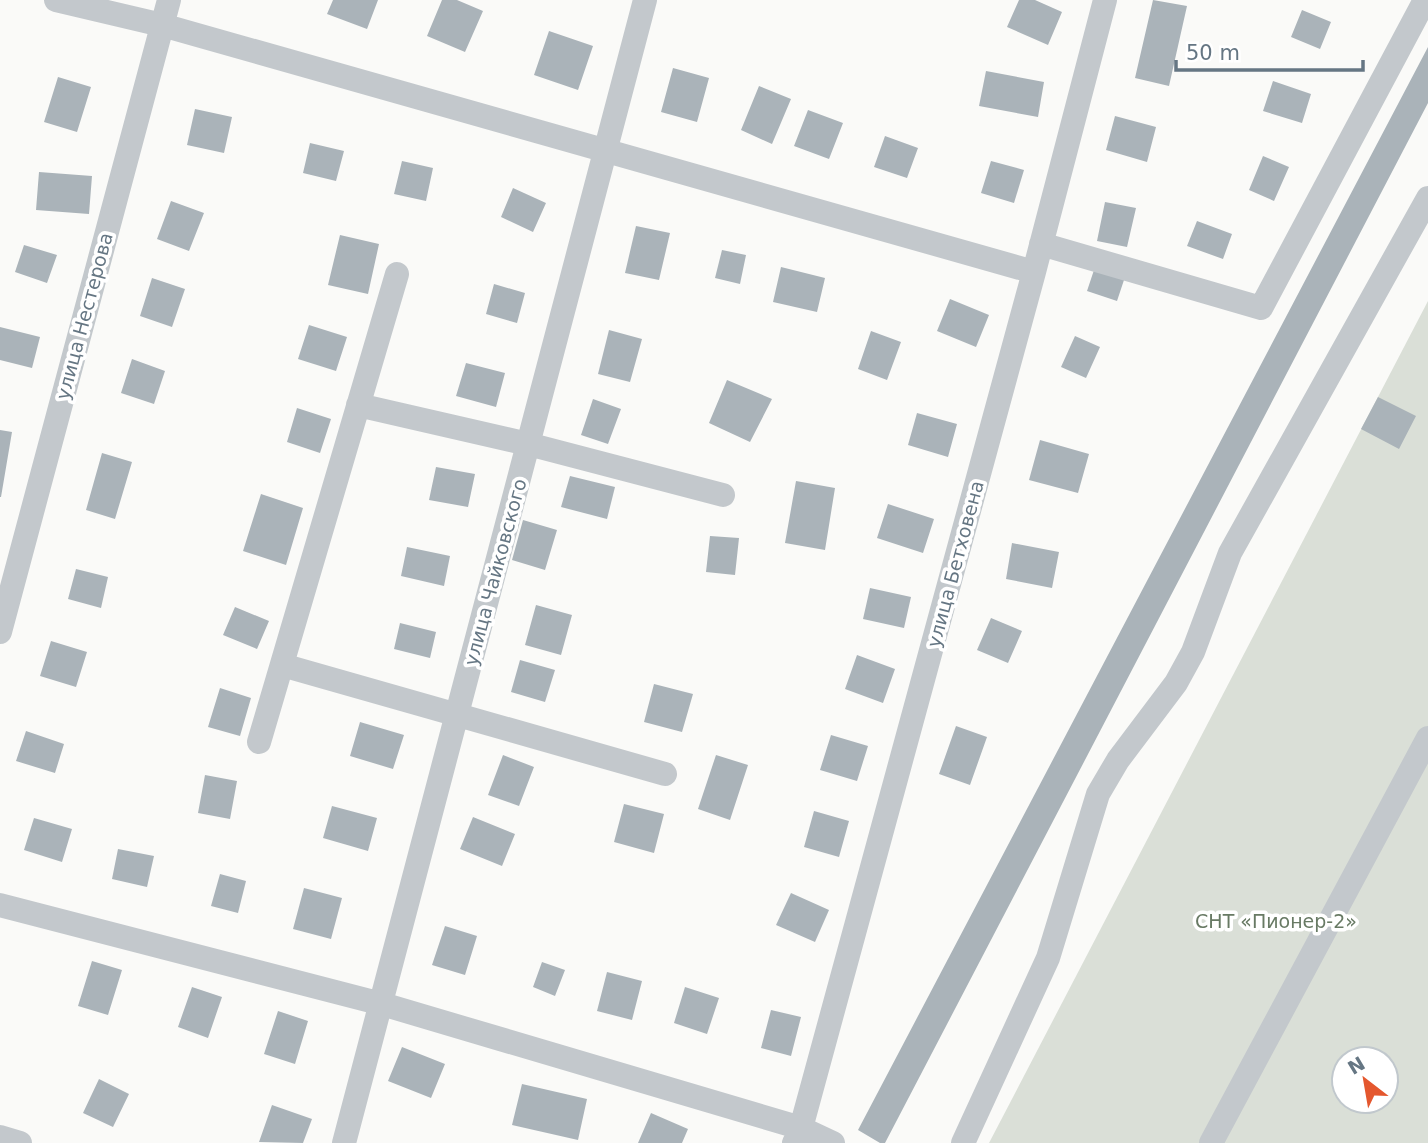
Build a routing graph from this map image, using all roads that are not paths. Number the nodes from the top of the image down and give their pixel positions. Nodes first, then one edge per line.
1 (56, 0) edge
2 (169, 0) edge
3 (645, 0) edge
4 (1105, 0) edge
5 (1425, 0) edge
6 (162, 25) junction
7 (606, 150) junction
8 (1428, 198) edge
9 (1041, 244) junction
10 (1034, 272) junction
11 (397, 274) dead end
12 (358, 405) junction
13 (528, 444) junction
14 (723, 495) dead end
15 (0, 632) edge
16 (282, 664) junction
17 (458, 715) junction
18 (1428, 738) edge
19 (259, 742) dead end
20 (665, 774) dead end
21 (0, 905) edge
22 (382, 1004) junction
23 (798, 1135) edge
24 (0, 1137) edge
25 (20, 1143) edge
26 (344, 1143) edge
27 (833, 1143) edge
28 (963, 1143) edge
29 (1211, 1143) edge

1 - 6 street
2 - 6 street, улица Нестерова
3 - 7 street, улица Чайковского
4 - 9 street, улица Бетховена
5 - 9 street
6 - 7 street
6 - 15 street, улица Нестерова
7 - 10 street
7 - 13 street, улица Чайковского
8 - 28 street
9 - 10 street, улица Бетховена
10 - 23 street, улица Бетховена
11 - 12 street
12 - 13 street
12 - 16 street
13 - 14 street
13 - 17 street, улица Чайковского
16 - 17 street
16 - 19 street
17 - 20 street
17 - 22 street, улица Чайковского
18 - 29 street
21 - 22 street
22 - 23 street
22 - 26 street, улица Чайковского
23 - 27 street
24 - 25 street

